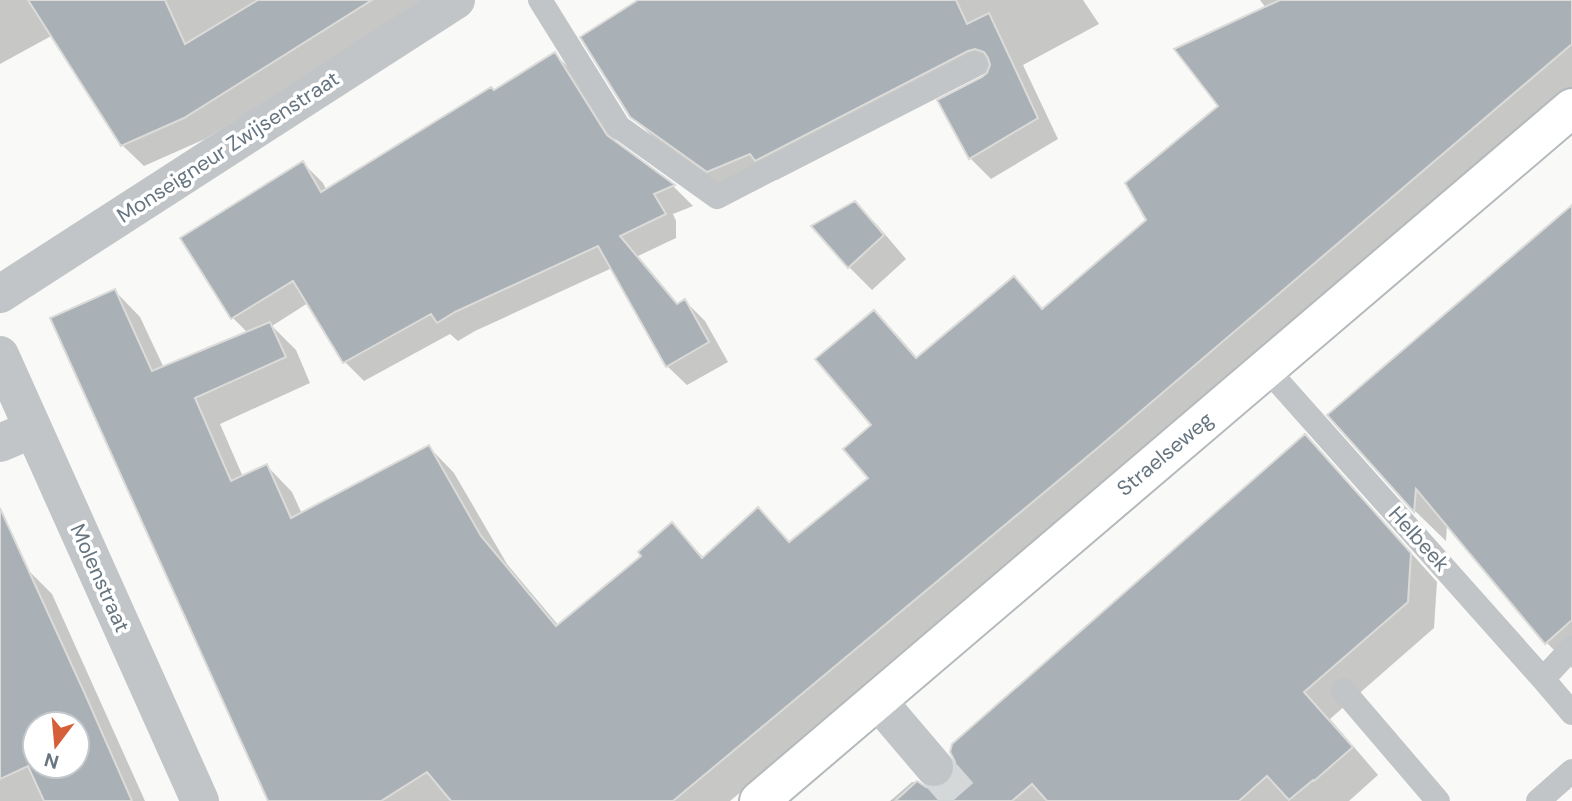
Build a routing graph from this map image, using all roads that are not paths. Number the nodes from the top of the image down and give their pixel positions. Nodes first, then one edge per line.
1 (456, 0) edge
2 (540, 0) edge
3 (975, 64) dead end
4 (1572, 108) edge
5 (0, 294) edge
6 (0, 355) edge
7 (1266, 368) junction
8 (16, 436) edge
9 (1572, 648) edge
10 (1543, 679) junction
11 (1343, 690) dead end
12 (877, 700) junction
13 (1572, 713) edge
14 (934, 767) tunnel mouth
15 (1572, 771) edge
16 (200, 801) edge
17 (759, 801) edge
18 (1438, 801) edge
19 (1538, 801) edge

1 - 5 street, Monseigneur Zwijsenstraat
2 - 3 lane
4 - 7 street, Straelseweg
6 - 8 street, Molenstraat
7 - 10 lane, Helbeek
7 - 12 street, Straelseweg
8 - 16 street, Molenstraat
9 - 10 lane
10 - 13 lane, Helbeek
11 - 18 lane
12 - 14 street
12 - 17 street, Straelseweg
15 - 19 lane

